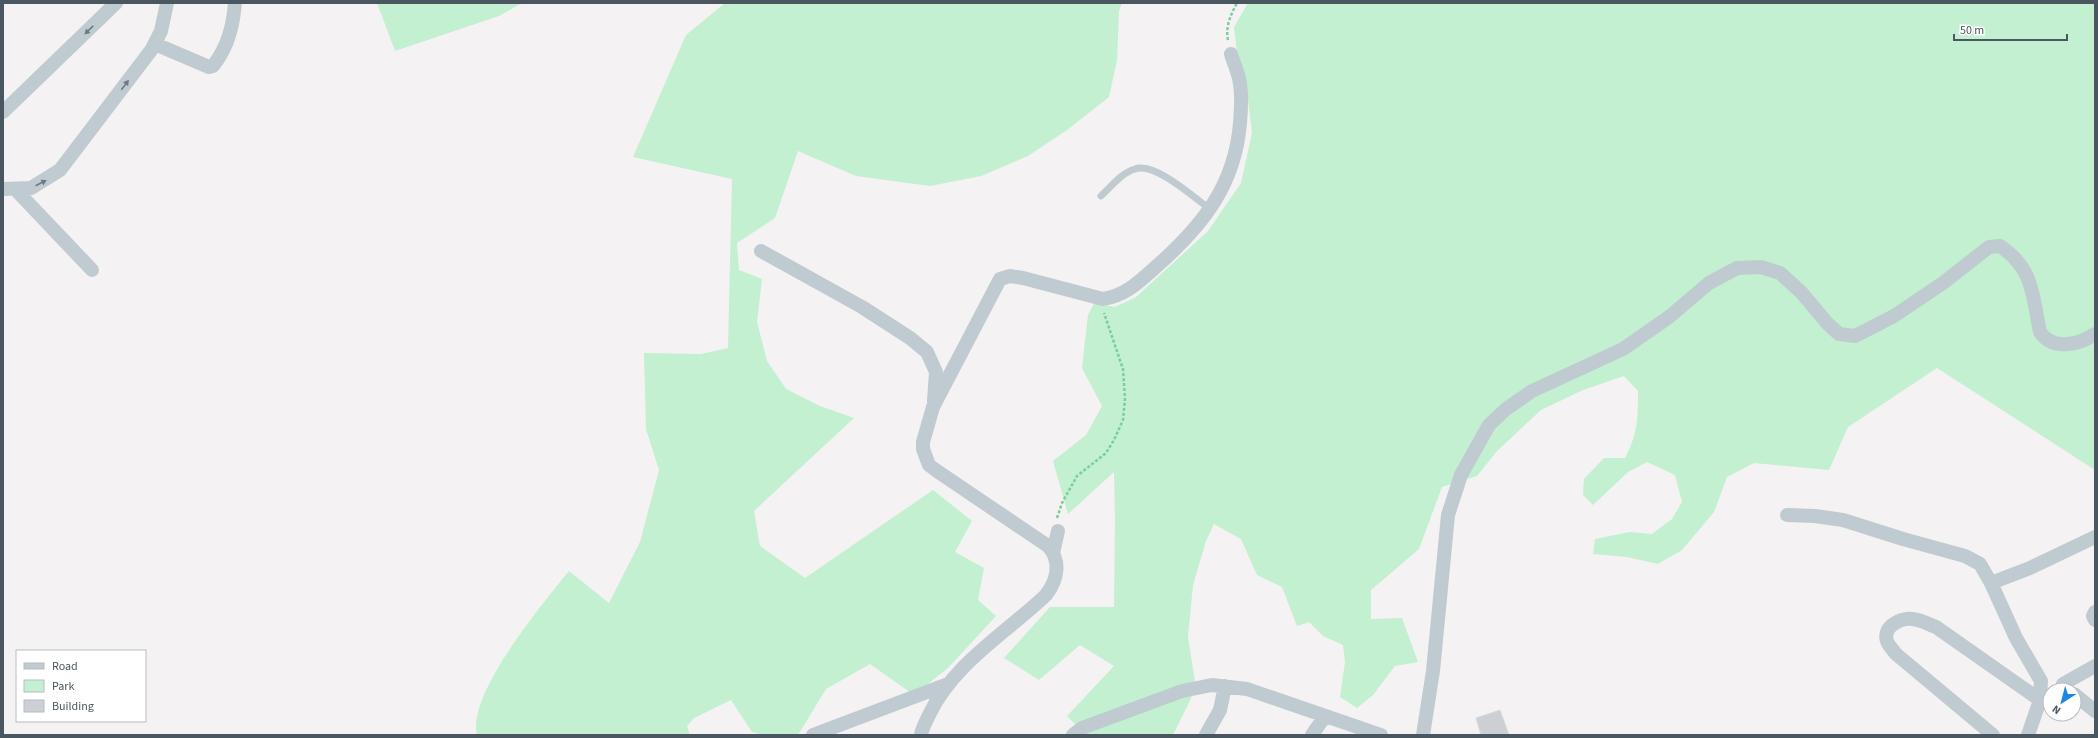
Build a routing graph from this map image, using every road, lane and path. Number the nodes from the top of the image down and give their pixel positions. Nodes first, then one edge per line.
1 (116, 3) edge
2 (167, 3) edge
3 (235, 3) edge
4 (1237, 3) edge
5 (155, 44) junction
6 (1231, 54) joint
7 (3, 112) edge
8 (9, 189) edge
9 (1101, 196) dead end
10 (1210, 209) junction
11 (761, 251) dead end
12 (92, 270) dead end
13 (1103, 299) junction
14 (2095, 334) edge
15 (933, 407) junction
16 (1787, 515) dead end
17 (1058, 531) joint
18 (2095, 537) edge
19 (1053, 553) junction
20 (1991, 583) junction
21 (2095, 612) edge
22 (2095, 620) edge
23 (2095, 666) edge
24 (2041, 681) junction
25 (2060, 682) edge
26 (2073, 682) edge
27 (948, 684) junction
28 (1225, 686) junction
29 (2040, 700) junction
30 (2082, 700) edge
31 (2095, 710) edge
32 (1325, 716) junction
33 (812, 735) edge
34 (921, 735) edge
35 (1073, 735) edge
36 (1206, 735) edge
37 (1312, 735) edge
38 (1381, 735) edge
39 (1423, 735) edge
40 (1993, 735) edge
41 (2028, 735) edge

1 -> 7 street
2 - 5 street
3 - 5 street
4 - 6 path
8 -> 5 street
6 - 10 street
8 - 12 street
9 - 10 lane
10 - 13 street
11 - 15 street
13 - 15 street
13 - 17 path
14 - 39 street
15 - 19 street
16 - 20 street
17 - 19 street
18 - 20 street
19 - 27 street
20 - 24 street
21 - 22 street
23 - 26 street
24 - 25 street
24 - 29 street
27 - 33 street
27 - 34 street
28 - 32 street
28 - 35 street
28 - 36 street
29 - 40 street
29 - 41 street
30 - 31 street
32 - 37 street
32 - 38 street

